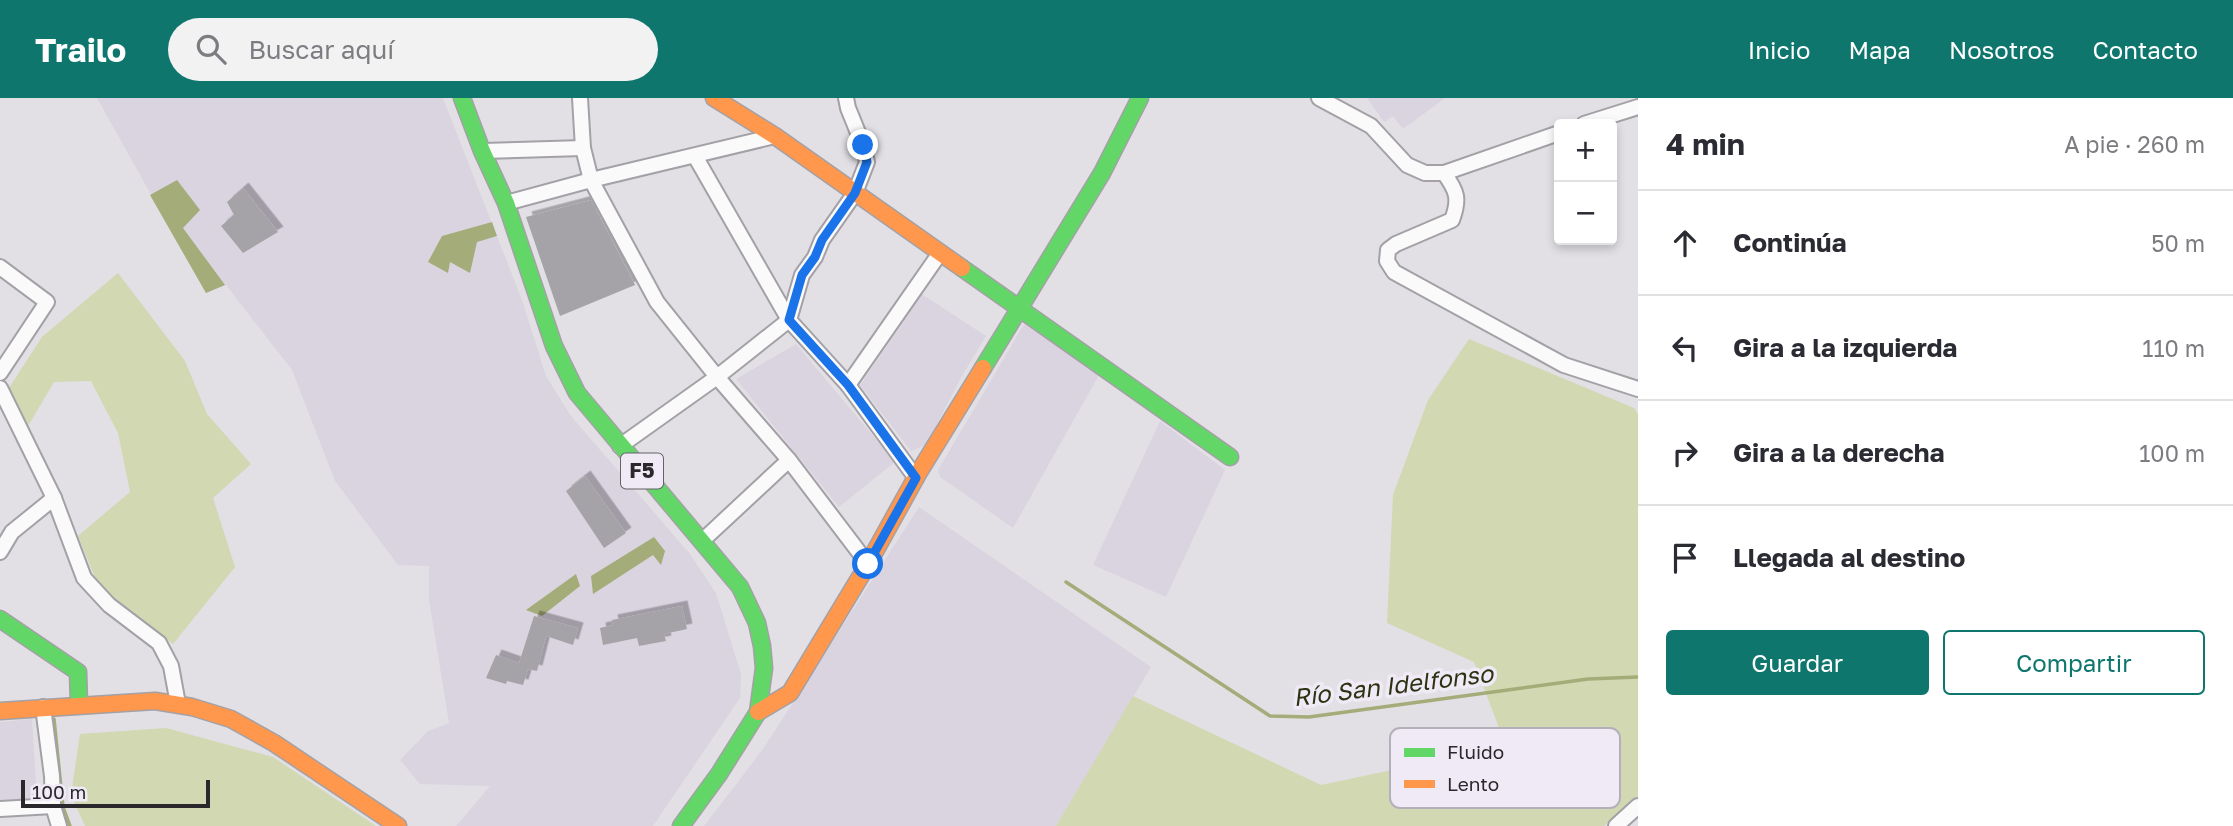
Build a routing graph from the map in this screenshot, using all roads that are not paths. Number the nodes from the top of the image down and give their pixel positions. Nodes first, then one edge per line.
1 (462, 98) edge
2 (580, 98) edge
3 (714, 98) edge
4 (846, 98) edge
5 (1140, 98) edge
6 (1319, 98) edge
7 (735, 105) edge
8 (1638, 107) edge
9 (1600, 119) edge
10 (1554, 135) edge
11 (775, 136) junction
12 (583, 148) junction
13 (482, 151) junction
14 (695, 156) junction
15 (1444, 173) junction
16 (591, 180) junction
17 (855, 193) junction
18 (506, 203) junction
19 (940, 253) junction
20 (0, 267) edge
21 (1019, 310) junction
22 (789, 320) junction
23 (0, 373) edge
24 (717, 377) junction
25 (848, 385) junction
26 (0, 388) edge
27 (1638, 389) edge
28 (620, 446) junction
29 (1230, 457) dead end
30 (789, 460) junction
31 (916, 478) junction
32 (54, 498) junction
33 (702, 541) junction
34 (0, 552) edge
35 (868, 564) junction
36 (0, 619) edge
37 (178, 704) junction
38 (79, 705) junction
39 (43, 707) junction
40 (0, 711) edge
41 (758, 712) junction
42 (53, 806) junction
43 (1638, 806) edge
44 (0, 809) edge
45 (59, 826) edge
46 (398, 826) edge
47 (681, 826) edge
48 (1616, 826) edge

1 - 13 main road, F5
2 - 12 street
3 - 7 main road
4 - 17 street
5 - 21 main road
6 - 15 street
7 - 11 main road
8 - 9 street
10 - 15 street
11 - 14 street
11 - 17 main road
12 - 13 street
12 - 16 street
13 - 18 main road, F5
14 - 16 street
14 - 22 street
15 - 27 street
16 - 18 street
16 - 24 street
17 - 19 main road
17 - 22 street
18 - 28 main road, F5
19 - 21 main road
19 - 25 street
20 - 23 street
21 - 29 main road
21 - 31 main road
22 - 24 street
22 - 25 street
24 - 28 street
24 - 30 street
25 - 31 street
26 - 32 street
28 - 33 main road, F5
30 - 33 street
30 - 35 street
31 - 35 main road
32 - 34 street
32 - 37 street
33 - 41 main road, F5
35 - 41 main road
36 - 38 main road
37 - 38 main road
37 - 46 main road
38 - 39 main road
39 - 40 main road
39 - 42 street
41 - 47 main road, F5
42 - 44 street
42 - 45 street
43 - 48 street

